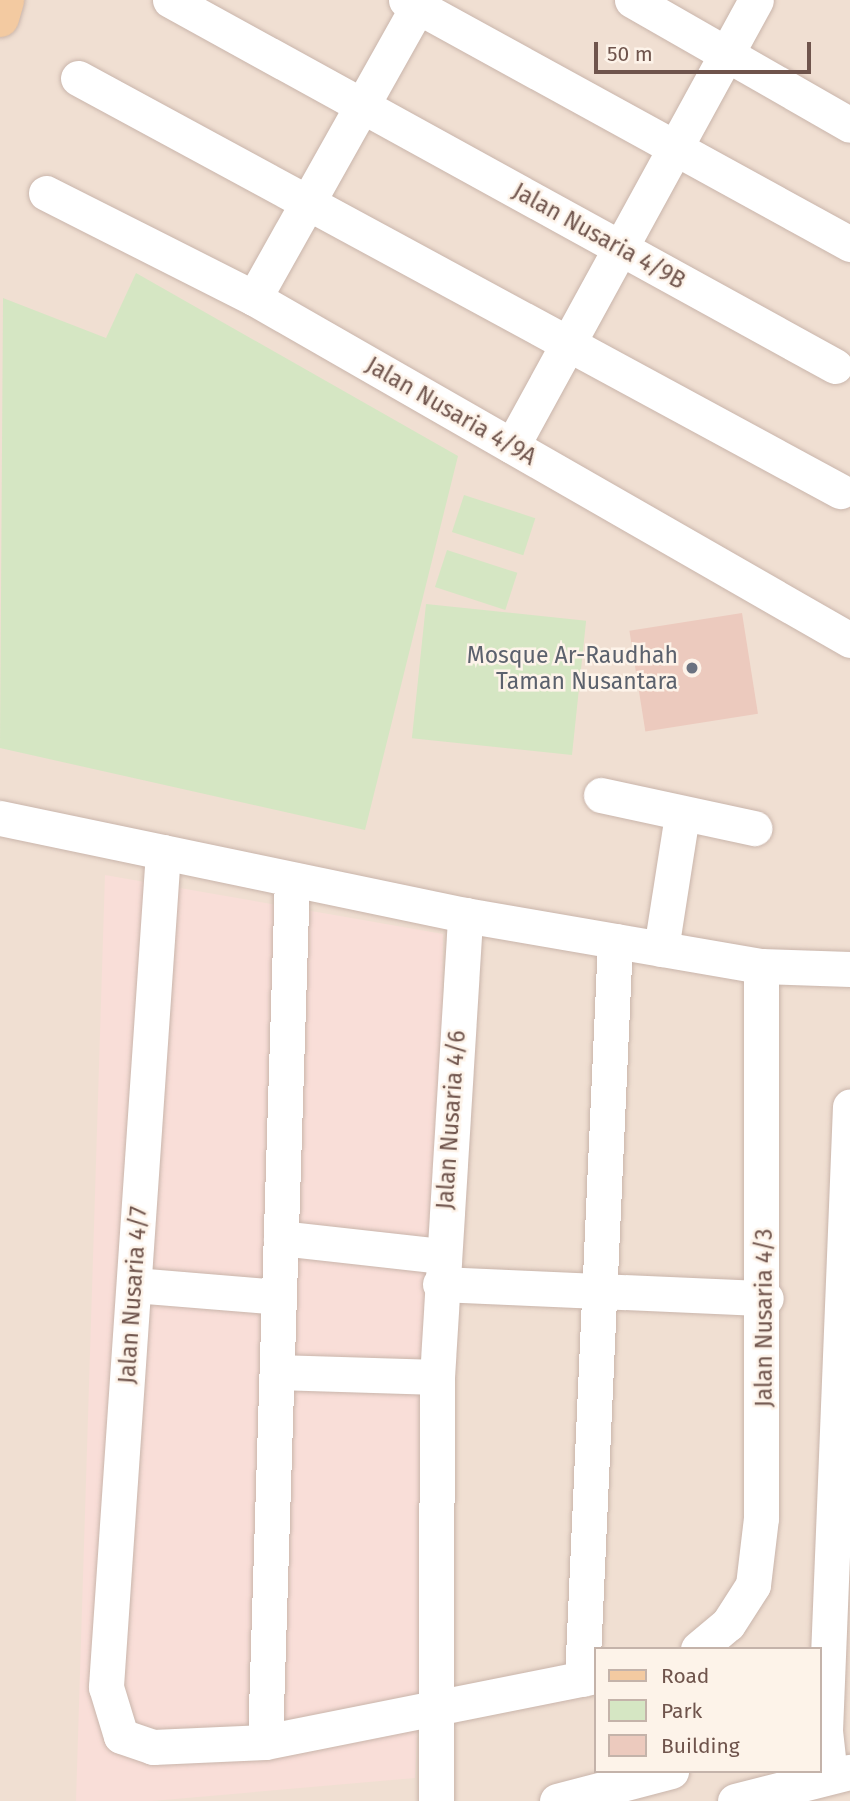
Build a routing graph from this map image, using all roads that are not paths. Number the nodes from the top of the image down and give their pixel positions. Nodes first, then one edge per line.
1 (5, 0) edge
2 (170, 0) edge
3 (632, 0) edge
4 (756, 0) edge
5 (415, 2) edge
6 (0, 18) edge
7 (726, 54) junction
8 (78, 78) dead end
9 (361, 106) junction
10 (850, 125) edge
11 (673, 149) junction
12 (46, 193) dead end
13 (307, 203) junction
14 (850, 244) edge
15 (619, 247) junction
16 (254, 298) junction
17 (568, 347) junction
18 (835, 366) dead end
19 (512, 446) junction
20 (840, 491) dead end
21 (850, 640) edge
22 (601, 795) dead end
23 (682, 815) junction
24 (0, 818) edge
25 (754, 828) dead end
26 (163, 852) junction
27 (292, 879) junction
28 (466, 915) junction
29 (615, 941) junction
30 (661, 949) junction
31 (761, 966) junction
32 (850, 969) edge
33 (850, 1107) edge
34 (281, 1238) junction
35 (848, 1243) edge
36 (441, 1270) junction
37 (134, 1285) junction
38 (599, 1292) junction
39 (279, 1297) junction
40 (766, 1298) junction
41 (277, 1372) junction
42 (437, 1377) junction
43 (700, 1647) edge
44 (589, 1678) edge
45 (432, 1714) junction
46 (832, 1729) edge
47 (265, 1742) junction
48 (663, 1773) edge
49 (840, 1774) edge
50 (436, 1801) edge
51 (556, 1801) edge
52 (735, 1801) edge

1 - 6 main road
2 - 9 street, Jalan Nusaria 4/9B
3 - 7 street
4 - 7 street
5 - 9 street
5 - 11 street
7 - 10 street
7 - 11 street
8 - 13 street
9 - 13 street
9 - 15 street, Jalan Nusaria 4/9B
11 - 14 street
11 - 15 street
12 - 16 street, Jalan Nusaria 4/9A
13 - 16 street
13 - 17 street
15 - 17 street
15 - 18 street, Jalan Nusaria 4/9B
16 - 19 street, Jalan Nusaria 4/9A
17 - 19 street
17 - 20 street
19 - 21 street, Jalan Nusaria 4/9A
22 - 23 street
23 - 25 street
23 - 30 street
24 - 26 street
26 - 27 street
26 - 37 street, Jalan Nusaria 4/7
27 - 28 street
27 - 34 street
28 - 29 street
28 - 36 street, Jalan Nusaria 4/6
29 - 30 street
29 - 38 street
30 - 31 street
31 - 32 street
31 - 40 street, Jalan Nusaria 4/3
33 - 35 street
34 - 36 street
34 - 39 street
35 - 46 street
36 - 38 street
36 - 42 street, Jalan Nusaria 4/6
37 - 39 street
37 - 47 street, Jalan Nusaria 4/7
38 - 40 street
38 - 44 street
39 - 41 street
40 - 43 street, Jalan Nusaria 4/3
41 - 42 street
41 - 47 street
42 - 45 street, Jalan Nusaria 4/6
44 - 45 street
45 - 47 street
45 - 50 street, Jalan Nusaria 4/6
46 - 49 street
48 - 51 street
49 - 52 street

